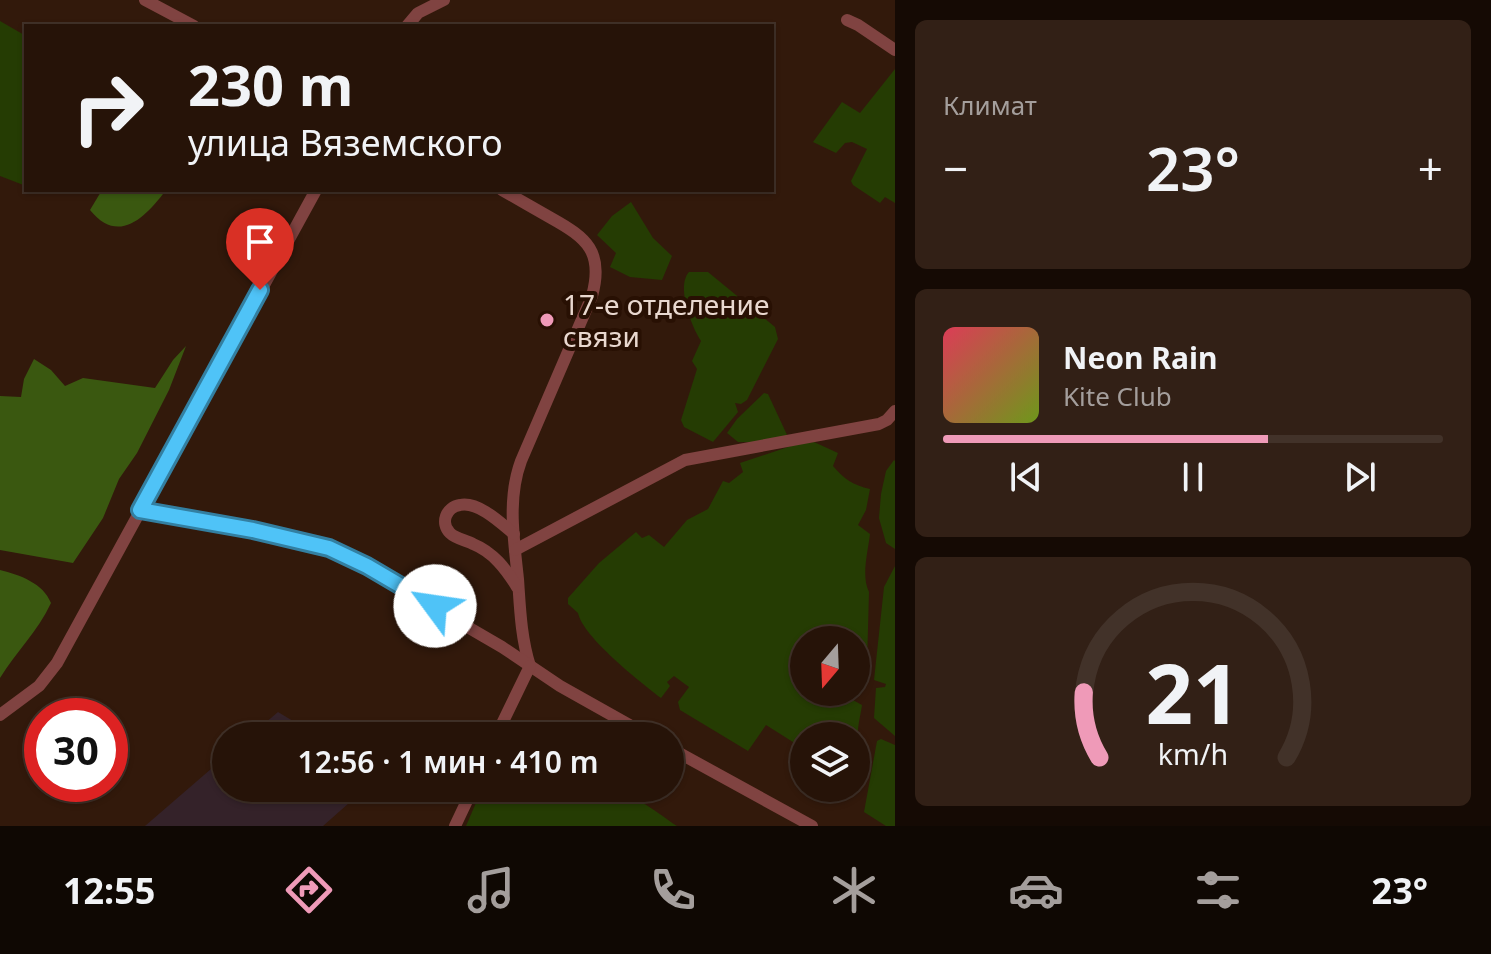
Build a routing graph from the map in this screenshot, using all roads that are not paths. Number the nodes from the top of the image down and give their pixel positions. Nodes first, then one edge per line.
1 (145, 0) edge
2 (412, 0) edge
3 (438, 3) edge
4 (847, 20) dead end
5 (190, 24) edge
6 (408, 24) edge
7 (409, 24) edge
8 (895, 50) edge
9 (315, 192) edge
10 (505, 192) edge
11 (895, 411) edge
12 (140, 510) junction
13 (514, 534) junction
14 (515, 550) junction
15 (518, 590) junction
16 (530, 666) junction
17 (0, 715) edge
18 (503, 722) edge
19 (624, 722) edge
20 (684, 756) edge
21 (466, 802) edge
22 (455, 826) edge
23 (812, 826) edge

1 - 5 street
2 - 3 street
2 - 6 street
3 - 7 street
4 - 8 street
9 - 12 street
10 - 13 street
11 - 14 street
12 - 16 street
12 - 17 street
13 - 14 street
13 - 15 street
14 - 15 street
15 - 16 street
16 - 18 street
16 - 19 street
20 - 23 street
21 - 22 street

